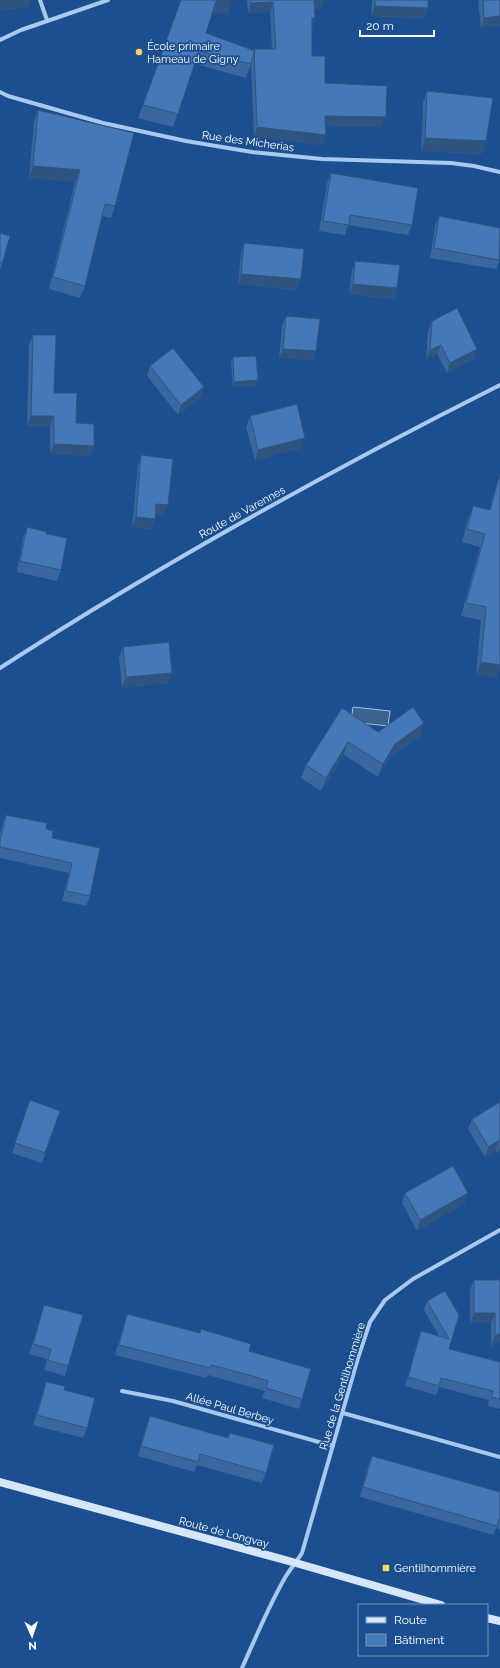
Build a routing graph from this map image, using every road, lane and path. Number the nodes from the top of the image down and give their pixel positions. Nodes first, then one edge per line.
1 (40, 0) edge
2 (108, 0) edge
3 (47, 20) junction
4 (0, 40) edge
5 (0, 92) edge
6 (500, 172) edge
7 (500, 385) edge
8 (0, 668) edge
9 (500, 1230) edge
10 (122, 1391) dead end
11 (343, 1413) junction
12 (333, 1446) junction
13 (500, 1457) edge
14 (0, 1482) edge
15 (296, 1563) junction
16 (438, 1604) edge
17 (488, 1618) edge
18 (500, 1621) edge
19 (242, 1668) edge

1 - 3 street
2 - 3 street
3 - 4 street
5 - 6 street, Rue des Micherias
7 - 8 street, Route de Varennes
9 - 11 street, Rue de la Gentilhommière
10 - 12 street, Allée Paul Berbey
11 - 12 street, Rue de la Gentilhommière
11 - 13 street
12 - 15 street, Rue de la Gentilhommière
14 - 15 street, Route de Longvay
15 - 16 street, Route de Longvay
15 - 19 street, Rue de la Gentilhommière
17 - 18 street

